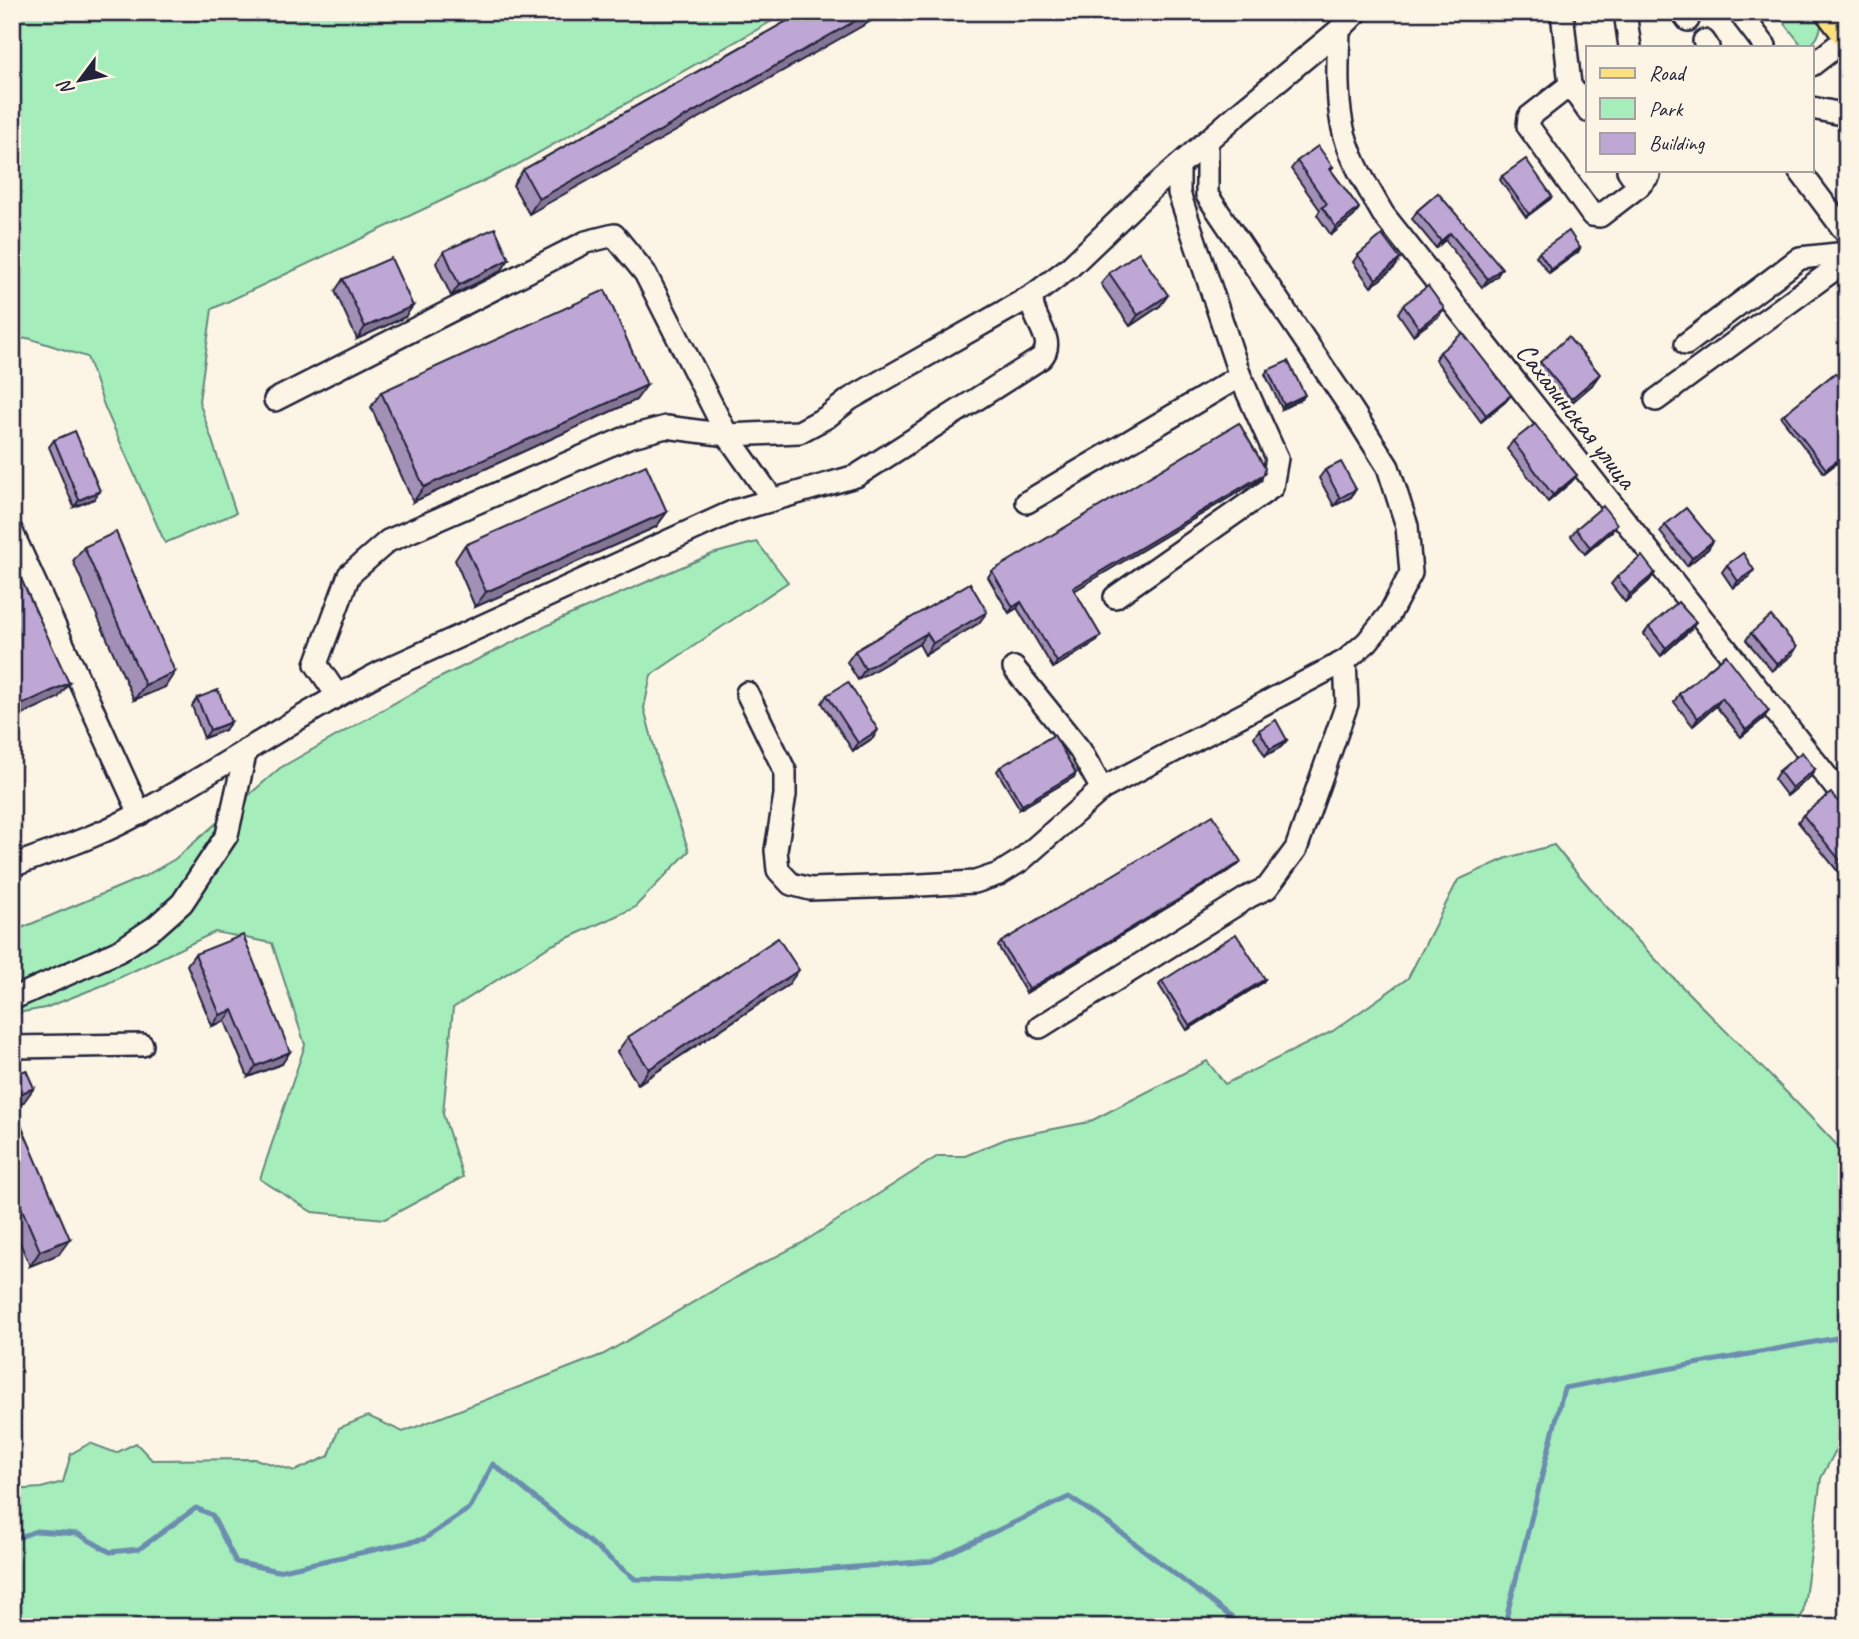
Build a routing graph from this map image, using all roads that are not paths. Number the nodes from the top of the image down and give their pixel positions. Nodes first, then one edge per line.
1 (1357, 12) edge
2 (1562, 12) edge
3 (1625, 12) edge
4 (1740, 12) edge
5 (1830, 12) edge
6 (1339, 30) junction
7 (1847, 36) edge
8 (1630, 46) edge
9 (1763, 46) edge
10 (1814, 63) edge
11 (1570, 85) junction
12 (1586, 108) edge
13 (1814, 108) edge
14 (1847, 115) edge
15 (1207, 142) junction
16 (1179, 167) junction
17 (1800, 172) edge
18 (1639, 175) edge
19 (1847, 234) edge
20 (1847, 253) edge
21 (1847, 260) edge
22 (1033, 295) junction
23 (1686, 344) dead end
24 (1240, 376) junction
25 (275, 400) dead end
26 (1656, 400) dead end
27 (727, 435) junction
28 (773, 500) junction
29 (1027, 502) dead end
30 (12, 532) edge
31 (1115, 597) dead end
32 (1345, 661) junction
33 (1014, 668) dead end
34 (747, 692) dead end
35 (337, 695) junction
36 (246, 750) junction
37 (1102, 789) junction
38 (1847, 802) edge
39 (140, 814) junction
40 (12, 866) edge
41 (12, 999) edge
42 (1040, 1027) dead end
43 (142, 1045) dead end
44 (12, 1047) edge

1 - 6 street
2 - 11 street
3 - 8 street
4 - 9 street
5 - 7 main road
6 - 15 street
6 - 38 street, Сахалинская улица
7 - 10 street
11 - 12 street
11 - 18 street
13 - 14 street
15 - 16 street
15 - 32 street
16 - 22 street
16 - 24 street
17 - 19 street
20 - 23 street
21 - 26 street
22 - 27 street
22 - 28 street
24 - 29 street
24 - 31 street
25 - 27 street
27 - 28 street
27 - 35 street
28 - 35 street
30 - 39 street
32 - 37 street
32 - 42 street
33 - 37 street
34 - 37 street
35 - 36 street
36 - 39 street
36 - 41 street
39 - 40 street
43 - 44 street

